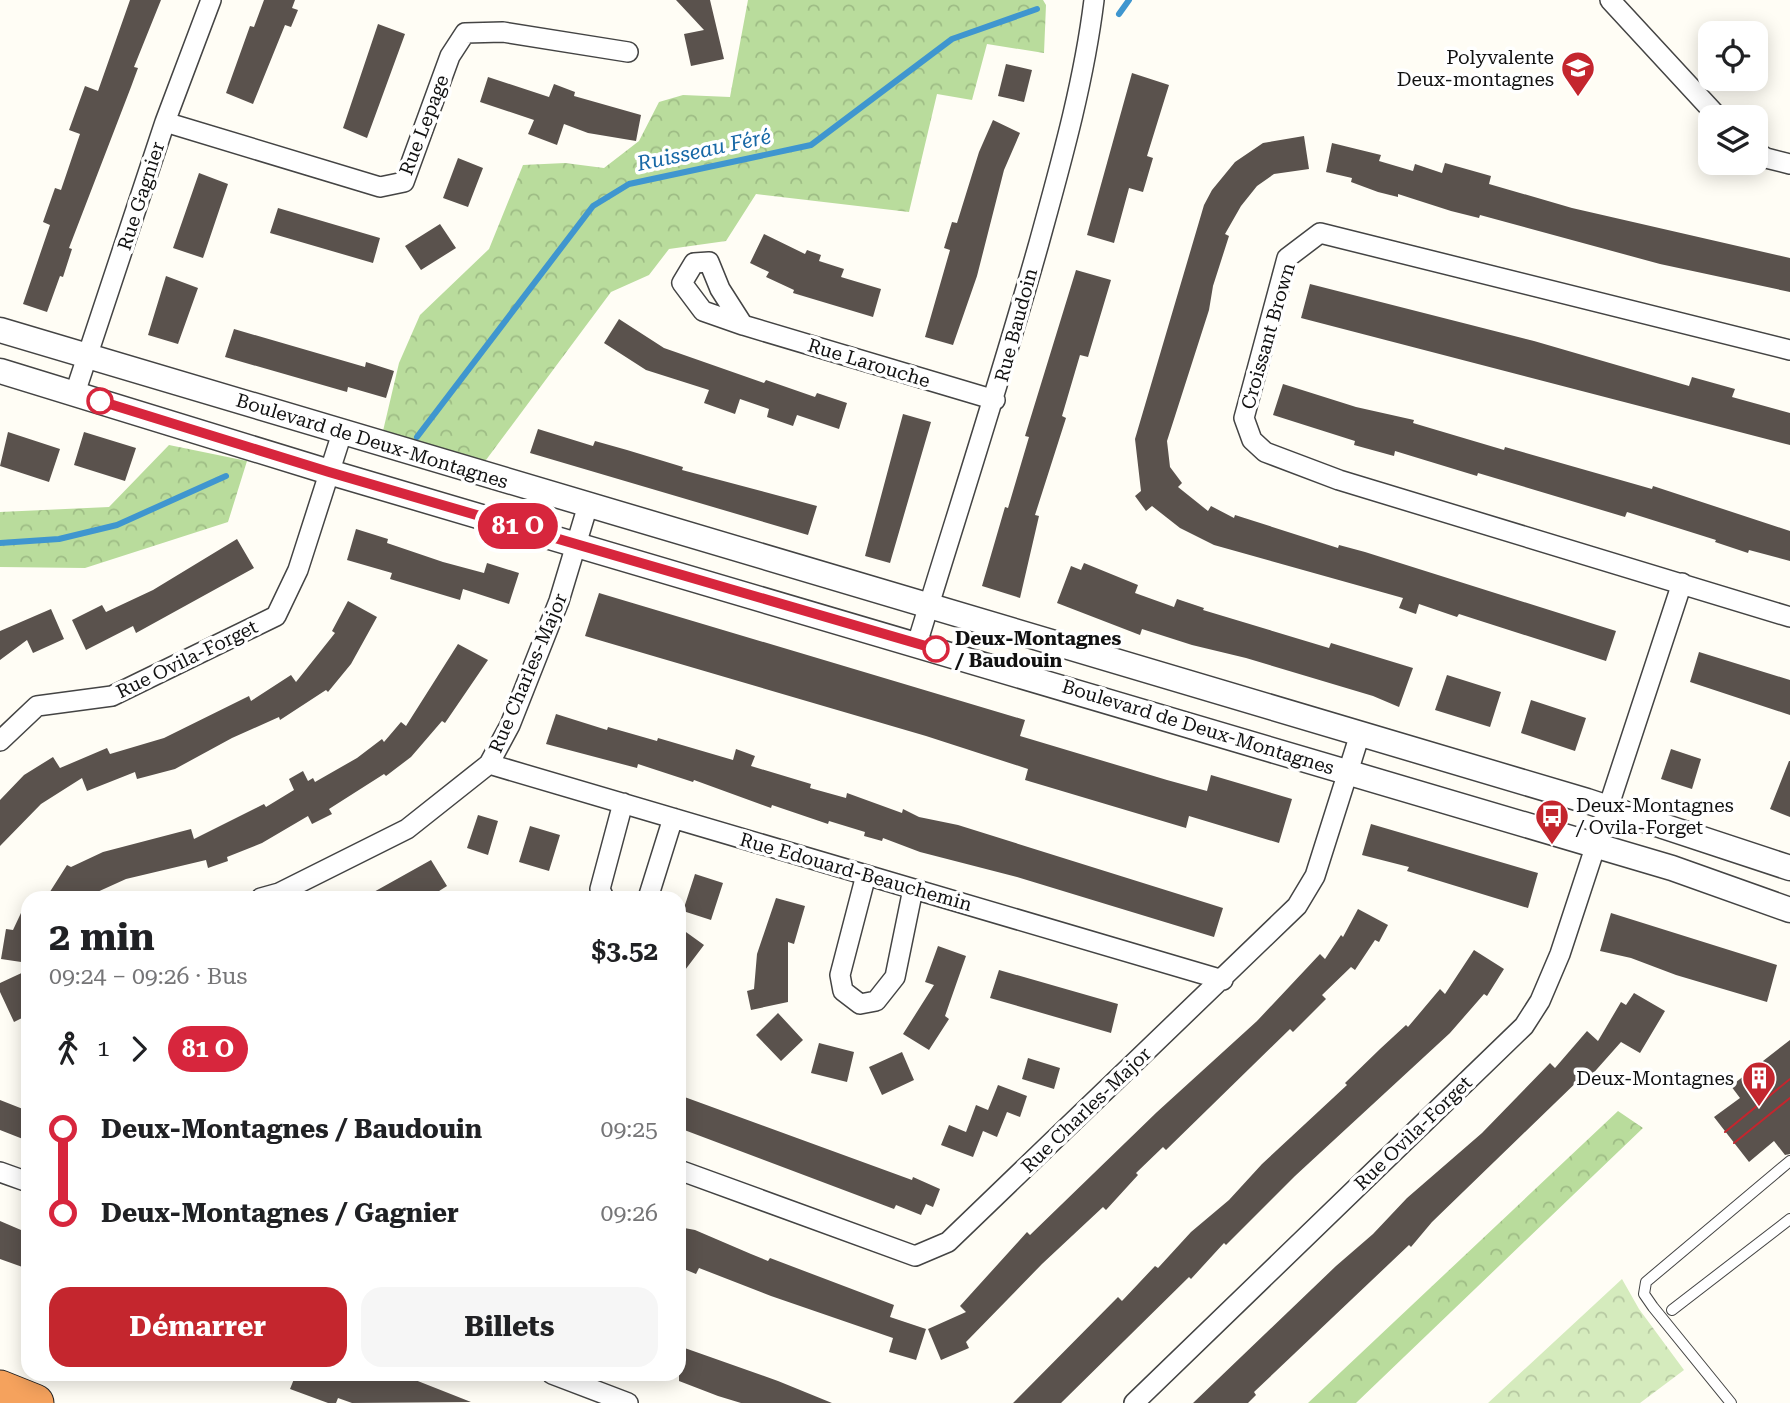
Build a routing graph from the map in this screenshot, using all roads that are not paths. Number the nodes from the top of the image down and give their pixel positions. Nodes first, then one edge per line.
1 (211, 0) edge
2 (1094, 0) edge
3 (1611, 0) edge
4 (628, 52) dead end
5 (1707, 105) edge
6 (165, 122) junction
7 (1768, 158) edge
8 (1790, 164) edge
9 (743, 325) dead end
10 (0, 330) edge
11 (1790, 350) edge
12 (88, 356) junction
13 (0, 371) edge
14 (75, 393) junction
15 (995, 400) junction
16 (342, 433) junction
17 (329, 472) junction
18 (588, 505) junction
19 (577, 543) junction
20 (1682, 583) junction
21 (928, 606) junction
22 (1790, 617) edge
23 (917, 644) junction
24 (1360, 734) junction
25 (0, 741) edge
26 (489, 764) junction
27 (1348, 772) junction
28 (623, 803) junction
29 (1607, 807) junction
30 (673, 818) junction
31 (1594, 845) junction
32 (1790, 868) edge
33 (866, 875) junction
34 (913, 889) junction
35 (282, 891) edge
36 (601, 891) edge
37 (650, 891) edge
38 (1790, 910) edge
39 (1223, 980) junction
40 (1790, 1161) edge
41 (0, 1172) edge
42 (686, 1173) edge
43 (21, 1180) edge
44 (1790, 1219) edge
45 (1672, 1310) dead end
46 (570, 1381) edge
47 (0, 1389) edge
48 (35, 1403) edge
49 (628, 1403) edge
50 (1134, 1403) edge
51 (1731, 1403) edge

1 - 6 street, Rue Gagnier
2 - 15 street, Rue Baudoin
3 - 5 street
4 - 6 street, Rue Lepage
6 - 12 street, Rue Gagnier
7 - 8 street
9 - 15 street, Rue Larouche
10 - 12 street, Boulevard de Deux-Montagnes
11 - 20 street, Croissant Brown
12 - 14 street, Rue Gagnier
12 - 16 street, Boulevard de Deux-Montagnes
13 - 14 street, Boulevard de Deux-Montagnes
14 - 17 street, Boulevard de Deux-Montagnes
15 - 21 street, Rue Baudoin
16 - 17 street, Rue Ovila-Forget
16 - 18 street, Boulevard de Deux-Montagnes
17 - 19 street, Boulevard de Deux-Montagnes
17 - 25 street, Rue Ovila-Forget
18 - 19 street, Rue Charles-Major
18 - 21 street, Boulevard de Deux-Montagnes
19 - 23 street, Boulevard de Deux-Montagnes
19 - 26 street, Rue Charles-Major
20 - 22 street
20 - 29 street, Rue Ovila-Forget
21 - 23 street, Rue Baudoin
21 - 24 street, Boulevard de Deux-Montagnes
23 - 27 street, Boulevard de Deux-Montagnes
24 - 27 street, Rue Charles-Major
24 - 29 street, Boulevard de Deux-Montagnes
26 - 28 street, Rue Edouard-Beauchemin
26 - 35 street, Rue Charles-Major
27 - 31 street, Boulevard de Deux-Montagnes
27 - 39 street, Rue Charles-Major
28 - 30 street, Rue Edouard-Beauchemin
28 - 36 street
29 - 31 street, Rue Ovila-Forget
29 - 32 street, Boulevard de Deux-Montagnes
30 - 33 street, Rue Edouard-Beauchemin
30 - 37 street
31 - 38 street, Boulevard de Deux-Montagnes
31 - 50 street, Rue Ovila-Forget
33 - 34 street, Rue Edouard-Beauchemin
33 - 34 street
34 - 39 street, Rue Edouard-Beauchemin
39 - 42 street, Rue Charles-Major
40 - 51 lane
41 - 43 street
44 - 45 lane
46 - 49 street
47 - 48 highway

